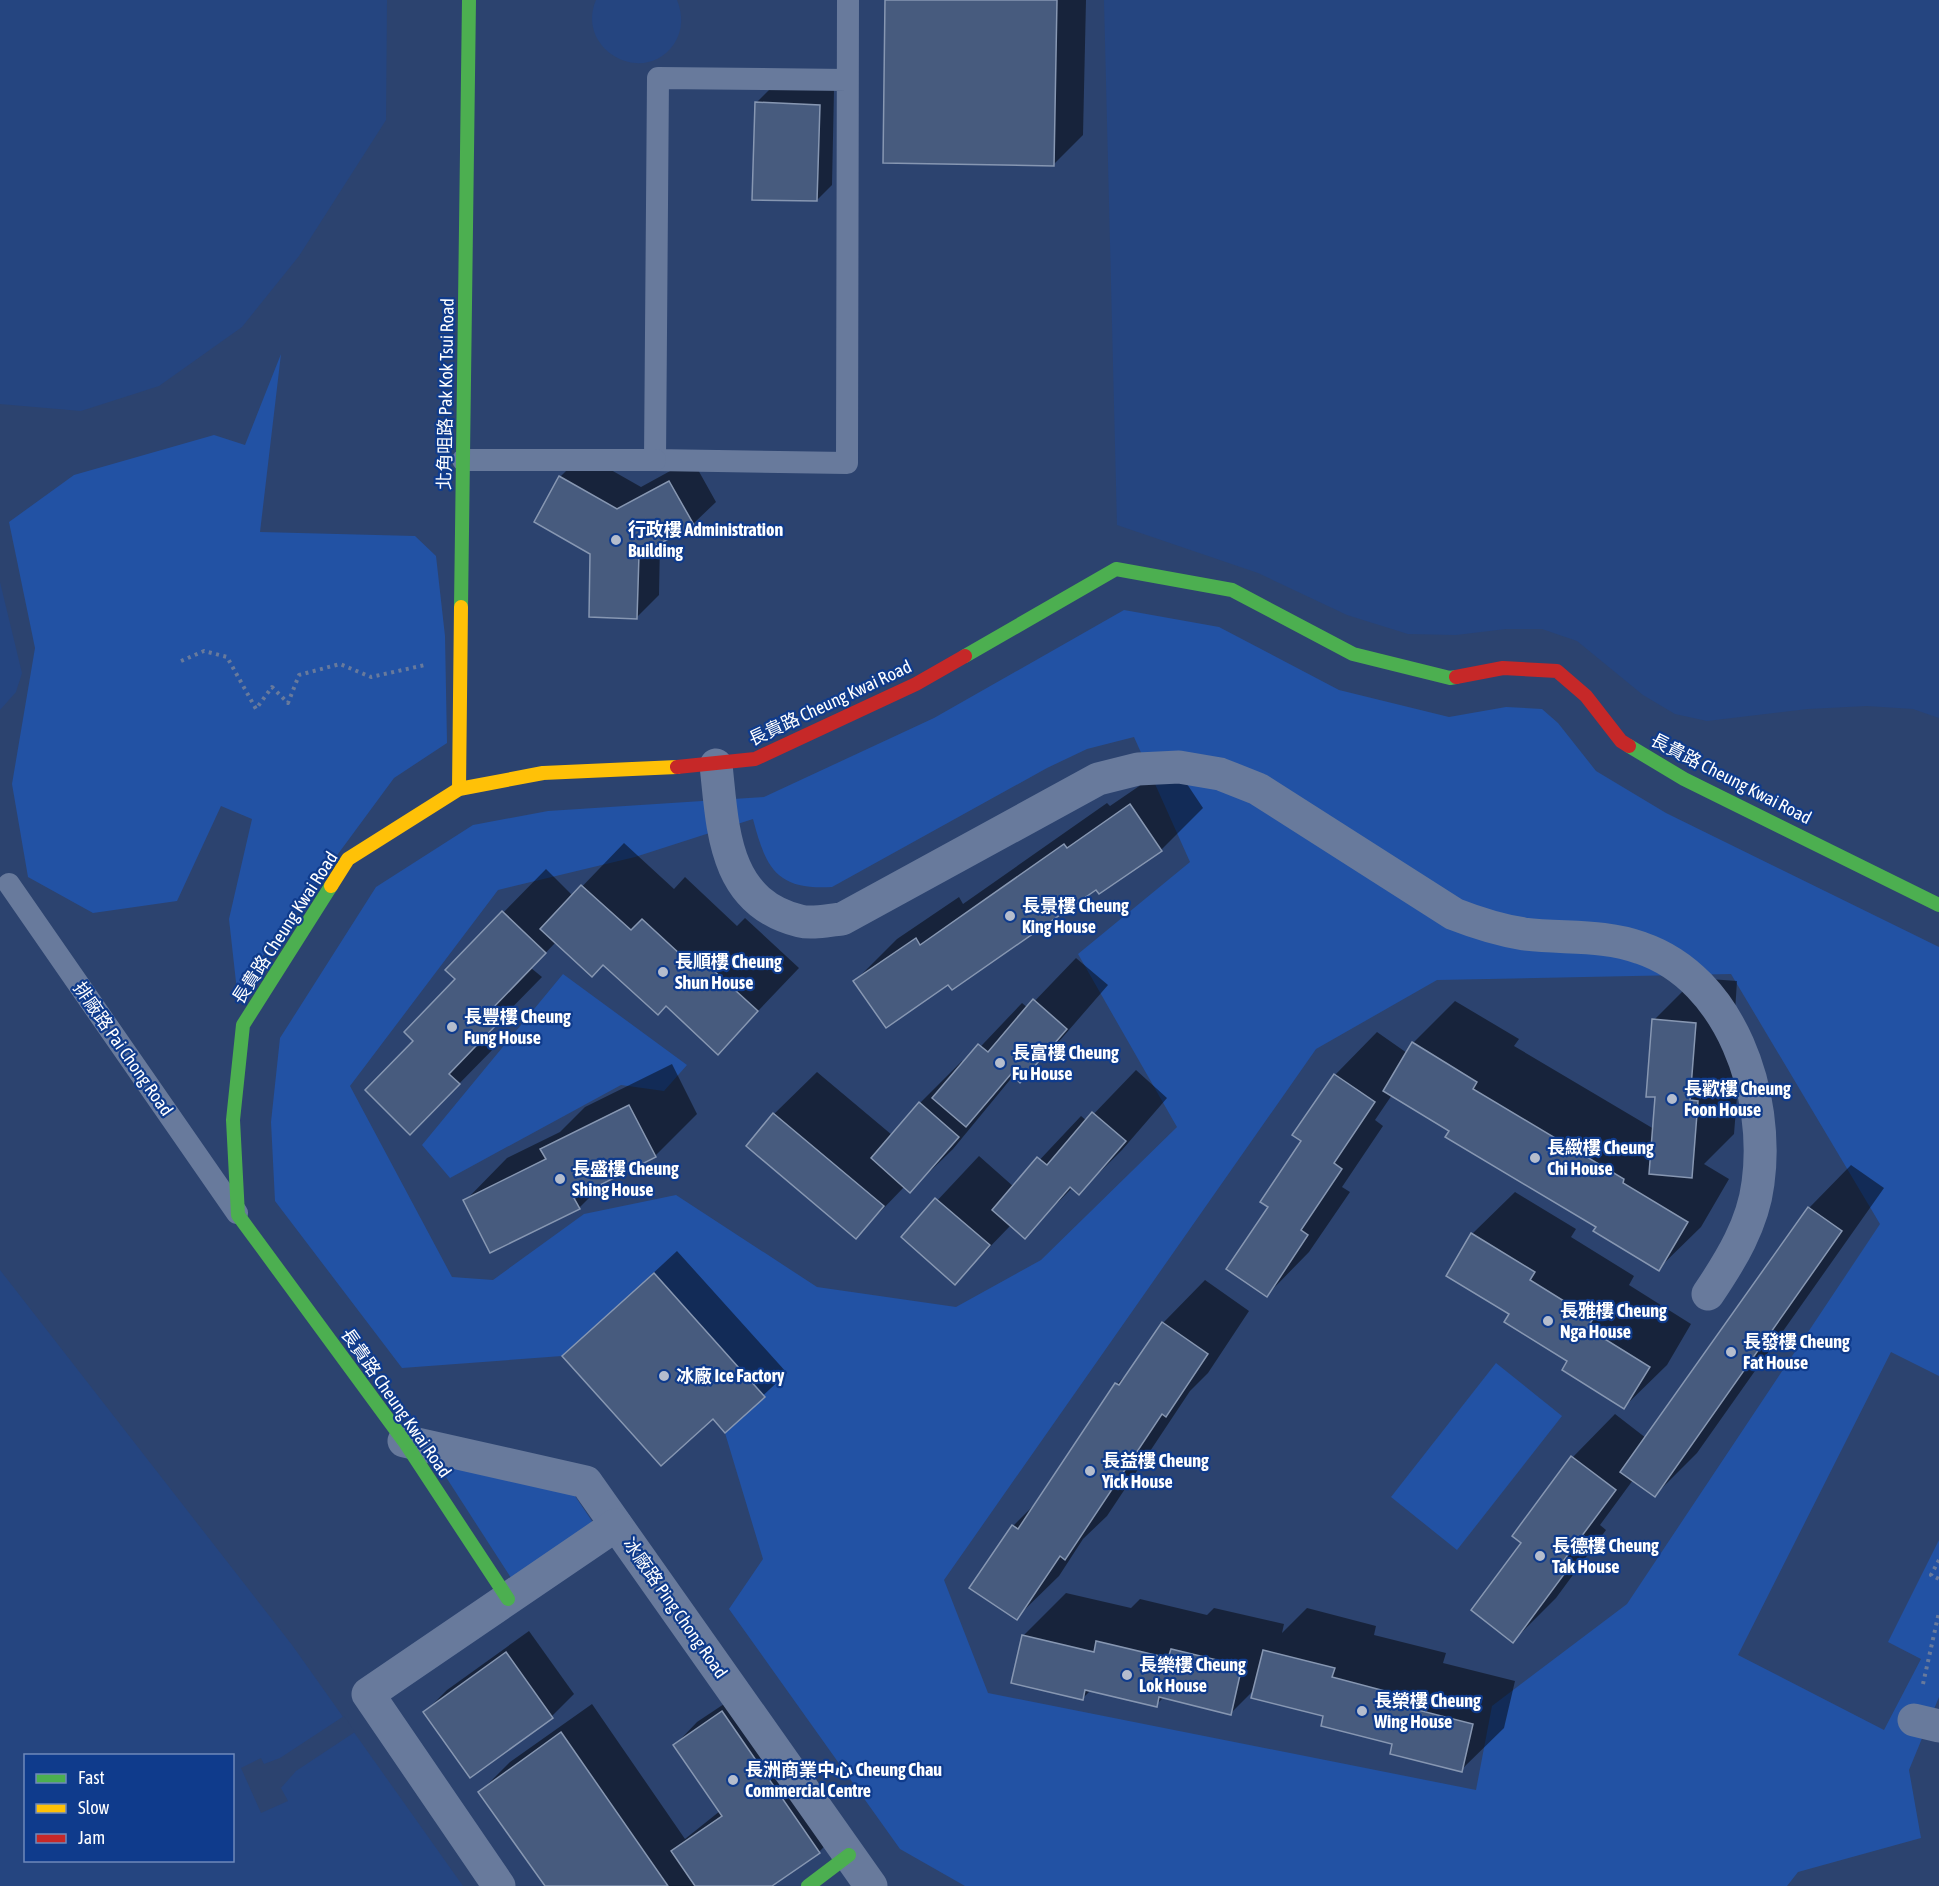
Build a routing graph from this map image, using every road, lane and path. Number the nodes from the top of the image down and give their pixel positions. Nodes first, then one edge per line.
1 (469, 0) edge
2 (848, 0) edge
3 (847, 80) junction
4 (464, 460) junction
5 (655, 460) junction
6 (461, 657) junction
7 (181, 661) dead end
8 (716, 765) junction
9 (459, 789) junction
10 (9, 884) dead end
11 (1939, 905) edge
12 (238, 1215) junction
13 (1708, 1294) dead end
14 (404, 1441) junction
15 (616, 1525) junction
16 (1939, 1560) edge
17 (1939, 1579) edge
18 (508, 1599) junction
19 (1939, 1612) edge
20 (1927, 1723) edge
21 (849, 1855) junction
22 (499, 1886) edge
23 (808, 1886) edge
24 (871, 1886) edge

1 - 4 street, 北角咀路 Pak Kok Tsui Road
2 - 3 lane
3 - 5 lane
3 - 5 lane
4 - 5 lane
4 - 6 street, 北角咀路 Pak Kok Tsui Road
6 - 7 path
6 - 9 street, 北角咀路 Pak Kok Tsui Road
8 - 9 street, 長貴路 Cheung Kwai Road
8 - 11 street, 長貴路 Cheung Kwai Road
8 - 13 street
9 - 12 street, 長貴路 Cheung Kwai Road
10 - 12 lane, 排廠路 Pai Chong Road
12 - 14 street, 長貴路 Cheung Kwai Road
14 - 15 street, 冰廠路 Ping Chong Road
14 - 18 street, 長貴路 Cheung Kwai Road
15 - 18 street
15 - 21 street, 冰廠路 Ping Chong Road
16 - 17 path
18 - 22 street
19 - 20 path
21 - 23 street
21 - 24 street, 冰廠路 Ping Chong Road

